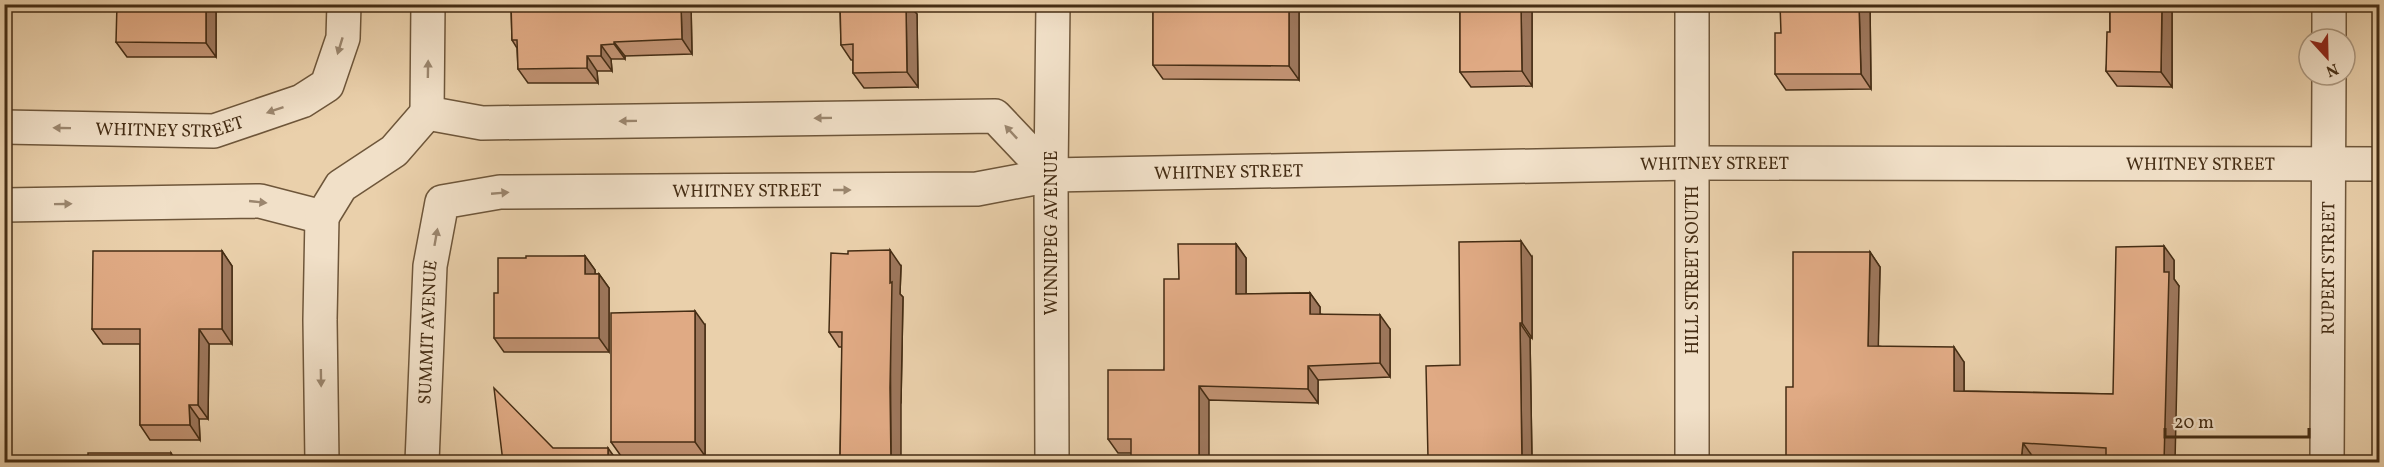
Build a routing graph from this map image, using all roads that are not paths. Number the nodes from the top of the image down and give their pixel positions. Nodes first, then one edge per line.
1 (344, 4) edge
2 (428, 4) edge
3 (1053, 4) edge
4 (1692, 4) edge
5 (2329, 4) edge
6 (2329, 27) edge
7 (2329, 87) edge
8 (427, 113) junction
9 (4, 127) edge
10 (1692, 163) junction
11 (2329, 164) junction
12 (2379, 164) edge
13 (1051, 175) junction
14 (442, 202) joint
15 (4, 205) edge
16 (322, 217) junction
17 (322, 462) edge
18 (422, 462) edge
19 (1052, 462) edge
20 (1692, 462) edge
21 (2327, 462) edge

1 -> 9 street, WHITNEY STREET
8 -> 2 street
3 - 13 street, WINNIPEG AVENUE
4 - 10 street, HILL STREET SOUTH
5 - 6 street
7 - 11 street, RUPERT STREET
13 -> 8 street
8 - 16 street
10 - 11 street, WHITNEY STREET
10 - 13 street, WHITNEY STREET
10 - 20 street, HILL STREET SOUTH
11 - 12 street, WHITNEY STREET
11 - 21 street, RUPERT STREET
14 -> 13 street, WHITNEY STREET
13 - 19 street, WINNIPEG AVENUE
18 -> 14 street, SUMMIT AVENUE
15 -> 16 street
16 -> 17 street

